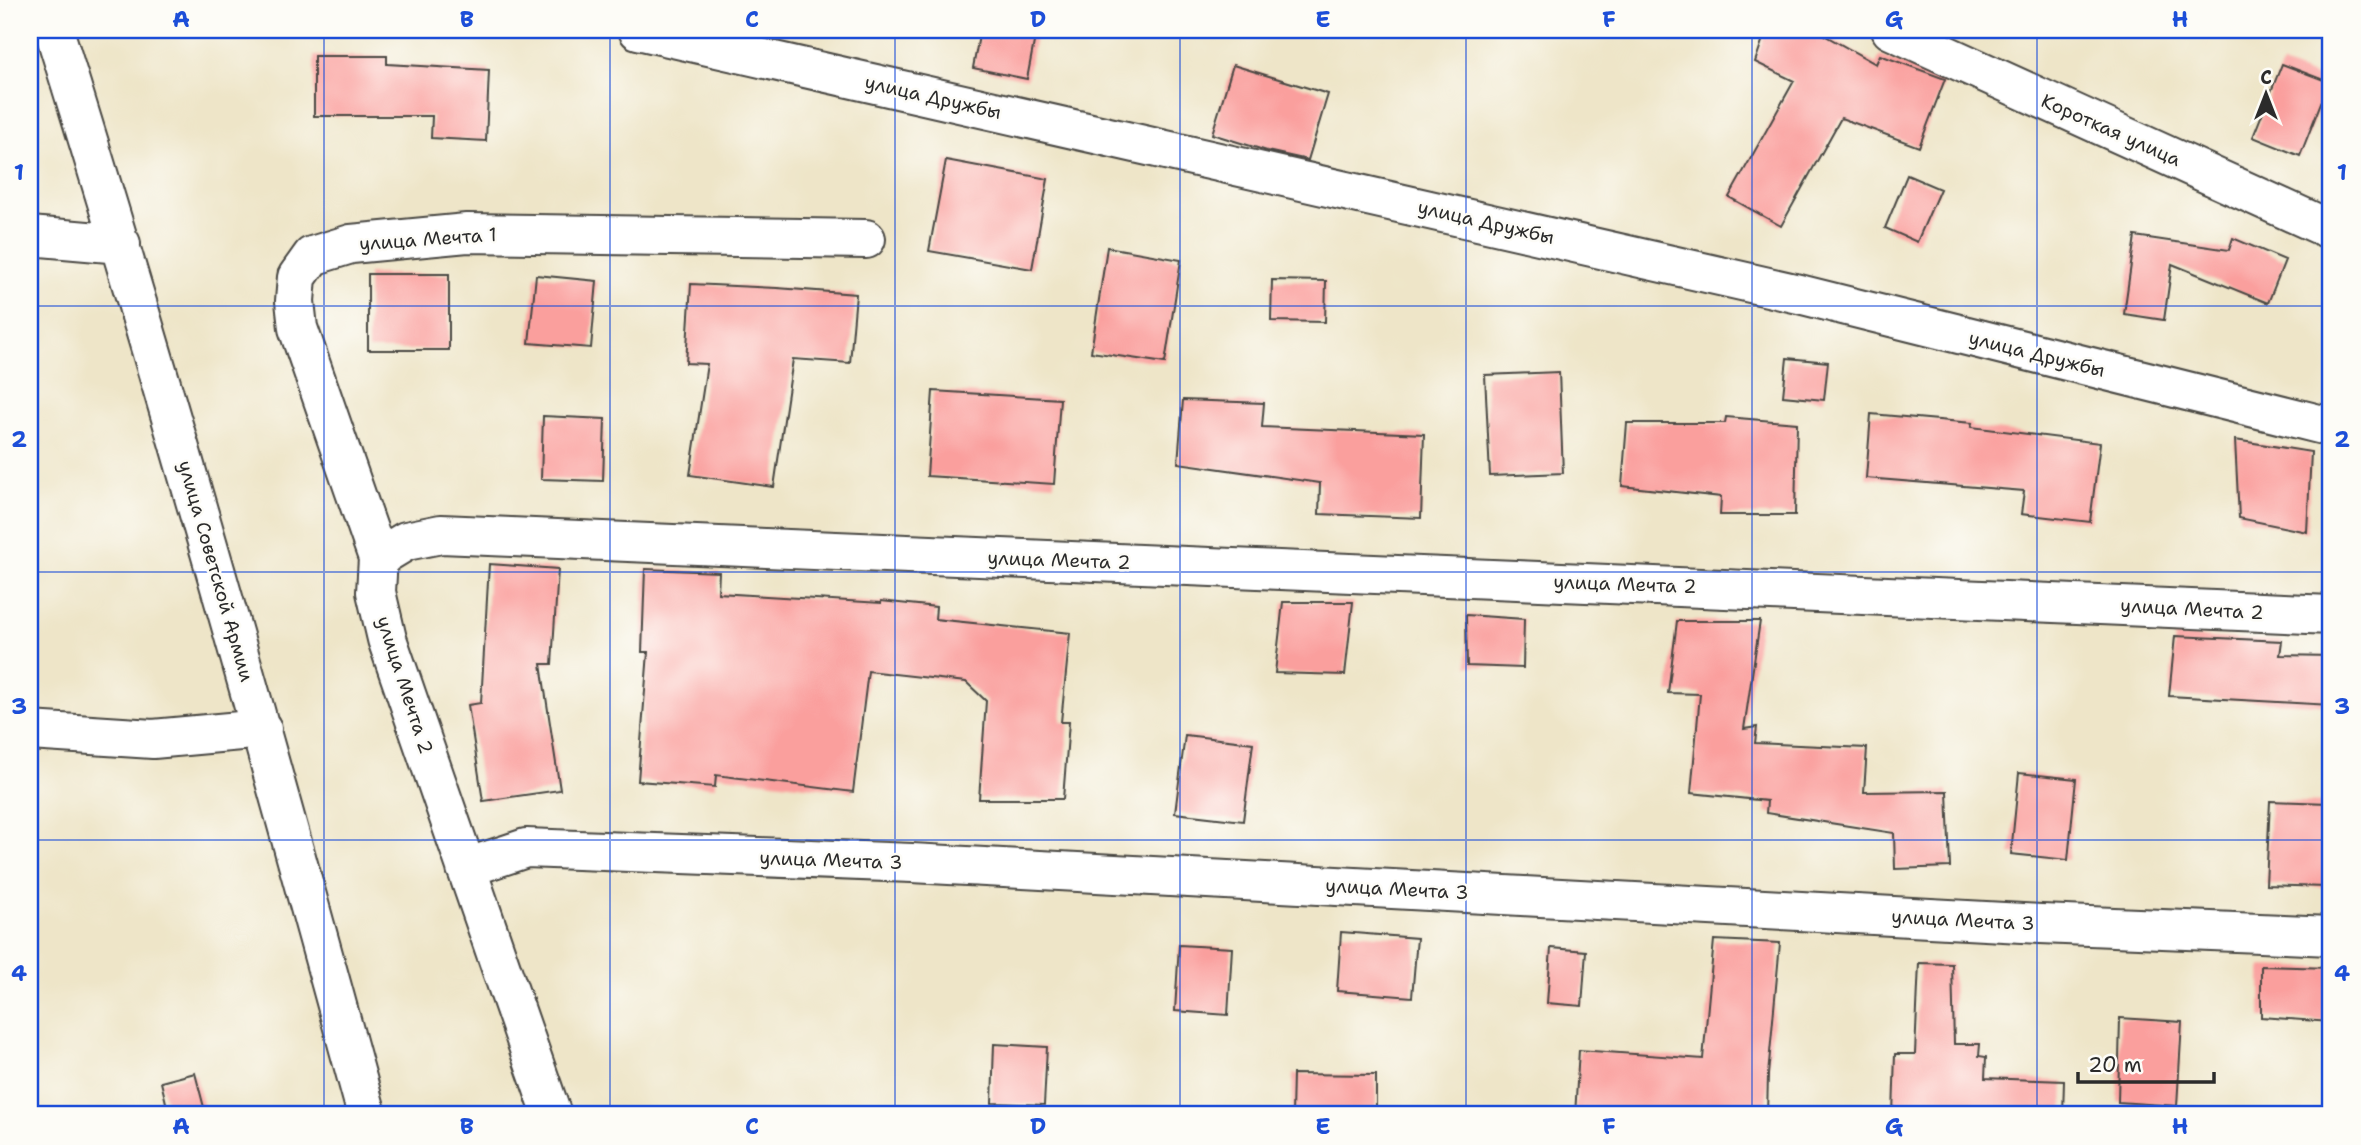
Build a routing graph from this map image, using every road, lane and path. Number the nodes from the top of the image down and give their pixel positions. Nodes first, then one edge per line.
1 (54, 30) edge
2 (638, 30) edge
3 (1891, 30) edge
4 (2331, 230) edge
5 (30, 236) edge
6 (866, 239) dead end
7 (121, 244) junction
8 (2331, 428) edge
9 (378, 558) junction
10 (2331, 615) edge
11 (262, 729) junction
12 (30, 731) edge
13 (466, 868) junction
14 (2331, 936) edge
15 (366, 1115) edge
16 (552, 1115) edge

1 - 7 street, улица Советской Армии
2 - 8 street, улица Дружбы
3 - 4 street, Короткая улица
5 - 7 street
6 - 9 street, улица Мечта 1
7 - 11 street, улица Советской Армии
9 - 10 street, улица Мечта 2
9 - 13 street, улица Мечта 2
11 - 12 street
11 - 15 street, улица Советской Армии
13 - 14 street, улица Мечта 3
13 - 16 street, улица Мечта 2

